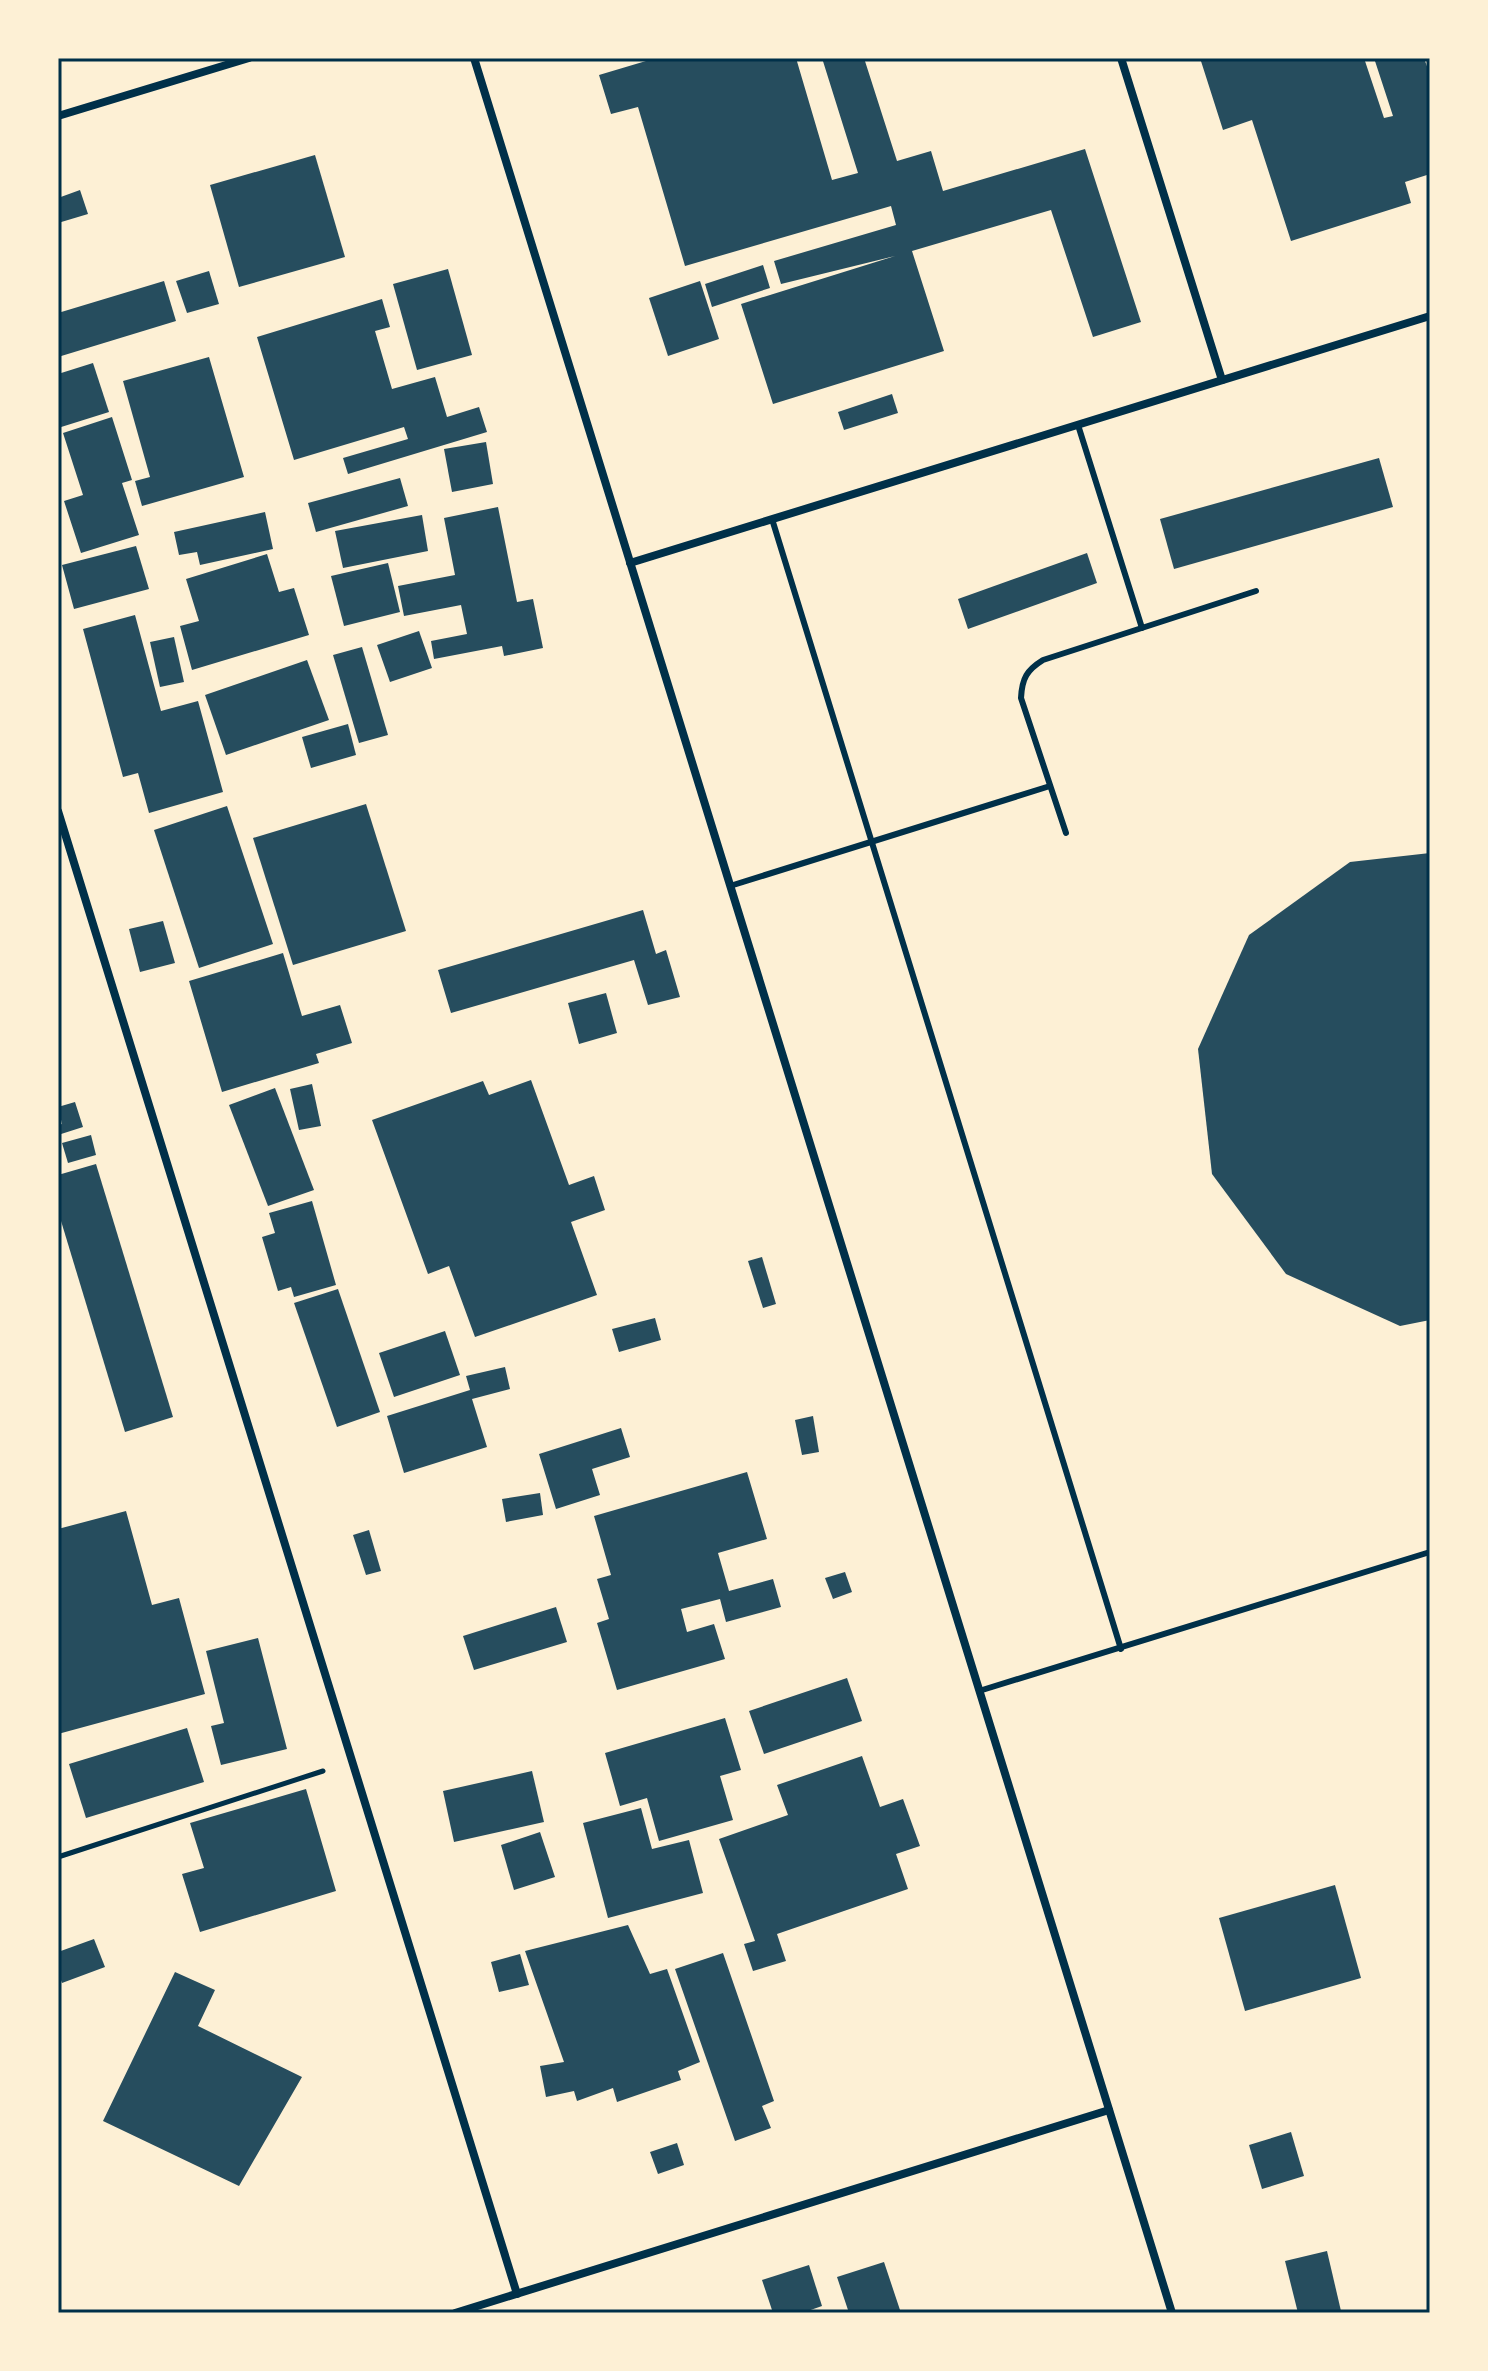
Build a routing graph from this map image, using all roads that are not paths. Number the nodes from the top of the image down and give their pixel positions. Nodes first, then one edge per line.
1 (249, 58) edge
2 (474, 58) edge
3 (1121, 58) edge
4 (58, 116) edge
5 (1430, 316) edge
6 (1222, 380) junction
7 (1078, 425) junction
8 (772, 519) junction
9 (630, 563) junction
10 (1256, 591) dead end
11 (1142, 628) junction
12 (1050, 786) junction
13 (58, 811) edge
14 (1066, 833) dead end
15 (871, 842) junction
16 (730, 886) junction
17 (1430, 1552) edge
18 (1121, 1649) junction
19 (979, 1691) junction
20 (1109, 2110) junction
21 (517, 2294) junction
22 (455, 2313) edge
23 (1172, 2313) edge

1 - 4 street
2 - 9 street
3 - 6 street
5 - 6 street
6 - 7 street
7 - 8 street
7 - 11 lane
8 - 9 street
8 - 15 lane
9 - 16 street
10 - 11 lane
11 - 12 lane
12 - 14 lane
12 - 15 lane
13 - 21 street
15 - 16 lane
15 - 18 lane
16 - 19 street
17 - 18 lane
18 - 19 lane
19 - 20 street
20 - 21 street
20 - 23 street
21 - 22 street

